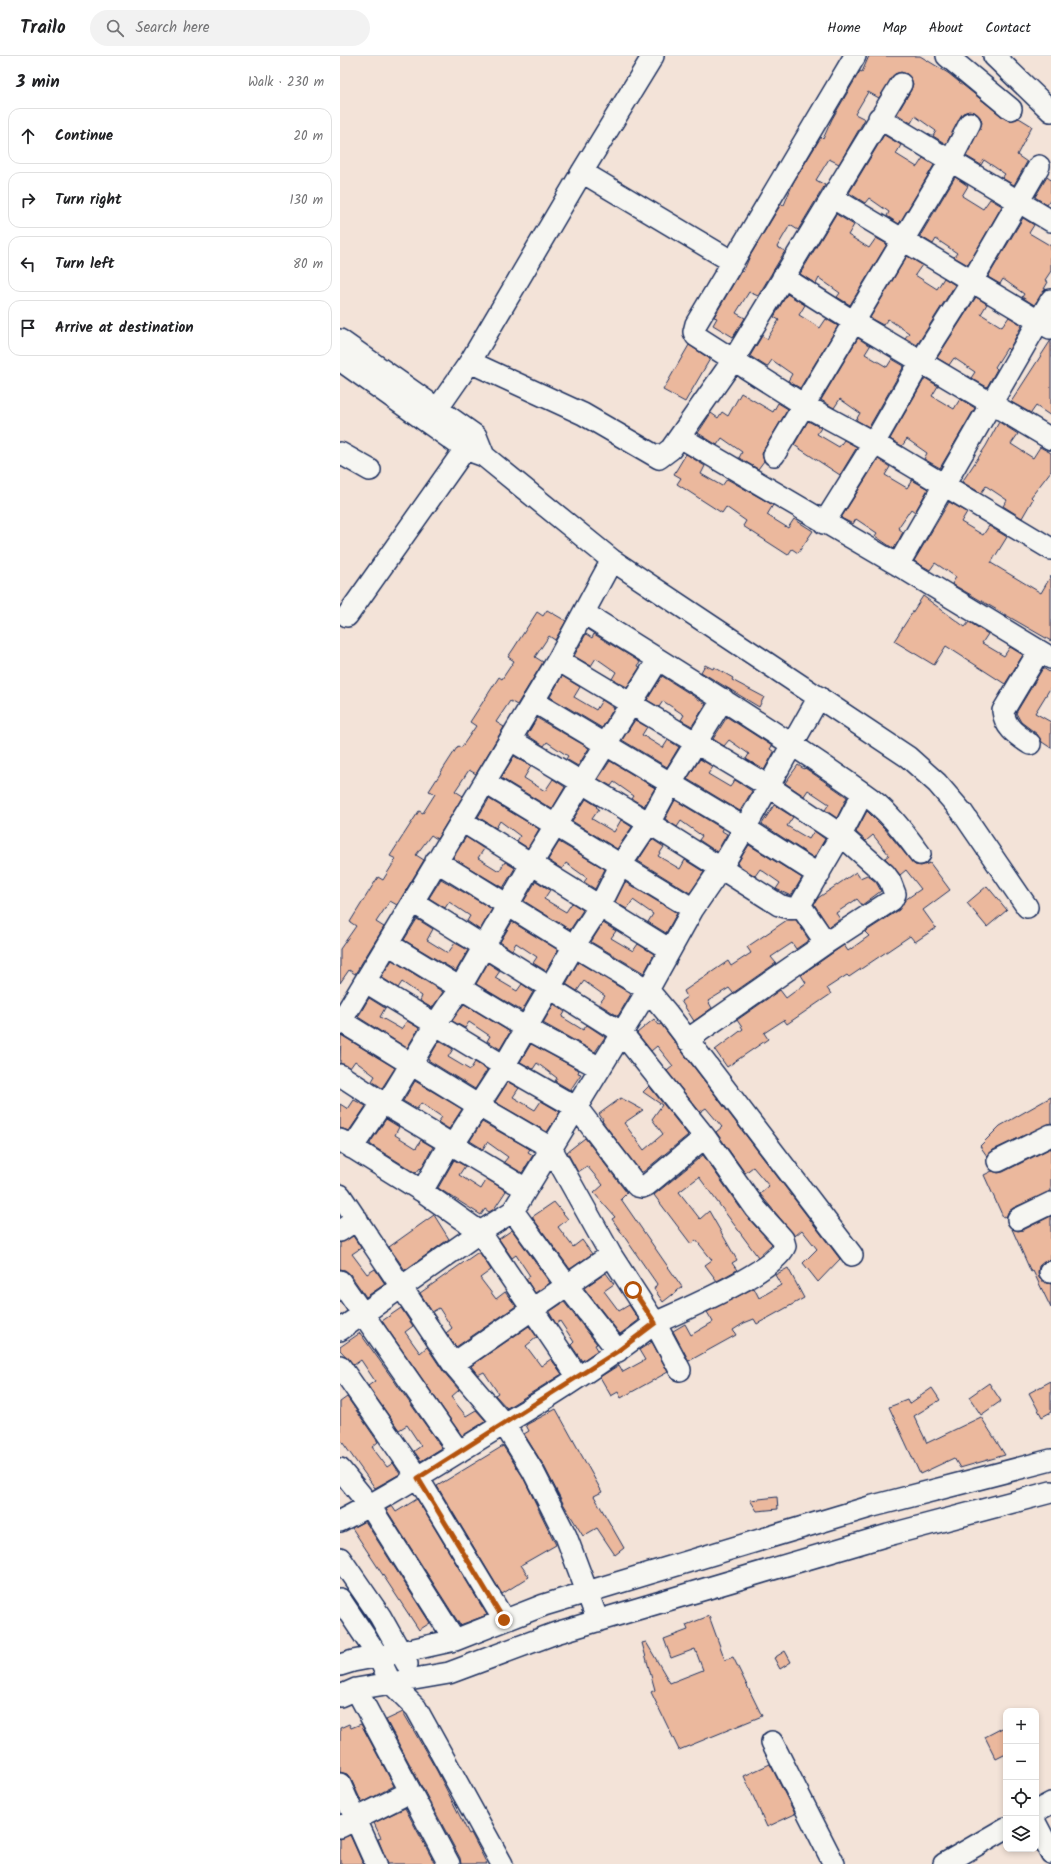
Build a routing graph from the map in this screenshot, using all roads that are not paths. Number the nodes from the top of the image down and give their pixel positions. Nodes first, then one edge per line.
1 (653, 56) edge
2 (855, 56) edge
3 (947, 56) edge
4 (994, 56) edge
5 (901, 84) dead end
6 (1049, 105) edge
7 (1011, 109) dead end
8 (879, 118) junction
9 (970, 124) dead end
10 (951, 160) junction
11 (1039, 166) dead end
12 (582, 172) junction
13 (833, 198) junction
14 (1018, 202) junction
15 (1051, 221) edge
16 (904, 239) junction
17 (733, 262) junction
18 (783, 277) junction
19 (972, 281) junction
20 (1051, 300) edge
21 (854, 322) junction
22 (1045, 324) edge
23 (340, 340) edge
24 (734, 359) junction
25 (340, 360) edge
26 (921, 361) junction
27 (470, 362) junction
28 (991, 403) junction
29 (804, 405) junction
30 (438, 408) junction
31 (680, 437) junction
32 (1051, 439) edge
33 (874, 444) junction
34 (465, 449) junction
35 (340, 453) edge
36 (774, 455) dead end
37 (484, 456) junction
38 (370, 470) dead end
39 (944, 485) junction
40 (824, 523) junction
41 (1051, 549) edge
42 (612, 560) junction
43 (898, 565) junction
44 (584, 613) junction
45 (347, 616) dead end
46 (1045, 654) edge
47 (558, 660) junction
48 (658, 660) junction
49 (819, 697) junction
50 (723, 699) junction
51 (533, 701) junction
52 (631, 703) junction
53 (511, 740) junction
54 (697, 744) junction
55 (793, 744) junction
56 (1030, 744) dead end
57 (607, 745) junction
58 (582, 782) junction
59 (486, 783) junction
60 (671, 783) junction
61 (768, 786) junction
62 (863, 792) junction
63 (462, 820) junction
64 (649, 823) junction
65 (555, 826) junction
66 (745, 828) junction
67 (841, 835) junction
68 (920, 854) dead end
69 (436, 861) junction
70 (532, 863) junction
71 (620, 866) junction
72 (721, 868) junction
73 (819, 875) junction
74 (413, 902) junction
75 (800, 905) junction
76 (508, 906) junction
77 (600, 906) junction
78 (1027, 907) dead end
79 (693, 909) junction
80 (826, 942) junction
81 (388, 944) junction
82 (574, 946) junction
83 (484, 947) junction
84 (670, 950) junction
85 (366, 982) junction
86 (460, 988) junction
87 (550, 988) junction
88 (648, 990) junction
89 (341, 1022) edge
90 (435, 1025) junction
91 (526, 1028) junction
92 (622, 1033) junction
93 (688, 1040) junction
94 (410, 1065) junction
95 (504, 1066) junction
96 (600, 1068) junction
97 (340, 1075) edge
98 (386, 1105) junction
99 (479, 1106) junction
100 (578, 1108) junction
101 (1051, 1135) edge
102 (705, 1138) junction
103 (346, 1144) edge
104 (453, 1145) junction
105 (552, 1148) junction
106 (998, 1161) dead end
107 (526, 1189) junction
108 (422, 1190) junction
109 (340, 1195) edge
110 (1051, 1203) edge
111 (513, 1211) junction
112 (357, 1219) junction
113 (1018, 1219) dead end
114 (340, 1231) edge
115 (480, 1232) junction
116 (611, 1255) junction
117 (852, 1255) dead end
118 (340, 1281) edge
119 (568, 1286) junction
120 (402, 1287) junction
121 (533, 1310) junction
122 (364, 1314) junction
123 (655, 1323) junction
124 (340, 1330) edge
125 (618, 1351) junction
126 (453, 1364) junction
127 (340, 1366) edge
128 (680, 1370) dead end
129 (578, 1377) junction
130 (510, 1421) junction
131 (459, 1452) junction
132 (1051, 1460) edge
133 (340, 1469) edge
134 (418, 1478) junction
135 (1051, 1492) edge
136 (370, 1506) junction
137 (340, 1521) edge
138 (582, 1546) dead end
139 (340, 1558) edge
140 (588, 1592) junction
141 (340, 1599) edge
142 (504, 1620) junction
143 (598, 1621) junction
144 (455, 1640) junction
145 (401, 1652) junction
146 (378, 1656) junction
147 (340, 1665) edge
148 (415, 1679) junction
149 (391, 1683) junction
150 (348, 1693) edge
151 (416, 1708) junction
152 (772, 1742) dead end
153 (340, 1784) edge
154 (410, 1792) junction
155 (1051, 1803) edge
156 (1039, 1809) edge
157 (348, 1823) edge
158 (1003, 1830) edge
159 (1039, 1830) edge
160 (1051, 1853) edge
161 (376, 1864) edge
162 (449, 1864) edge
163 (502, 1864) edge
164 (834, 1864) edge
165 (944, 1864) edge

1 - 12 street
2 - 17 street
3 - 7 street
4 - 6 street
5 - 8 street
8 - 10 street
8 - 13 street
9 - 10 street
10 - 14 street
10 - 16 street
11 - 14 street
12 - 17 street
12 - 27 street
13 - 16 street
13 - 18 street
14 - 15 street
14 - 19 street
16 - 19 street
16 - 21 street
17 - 24 street
18 - 21 street
18 - 24 street
19 - 22 street
19 - 26 street
20 - 22 street
21 - 26 street
21 - 29 street
22 - 28 street
23 - 30 street
24 - 29 street
24 - 31 street
25 - 34 street
26 - 28 street
26 - 33 street
27 - 30 street
27 - 31 street
28 - 32 street
28 - 39 street
29 - 33 street
29 - 36 street
30 - 37 street
31 - 40 street
33 - 39 street
33 - 40 street
34 - 37 street
34 - 45 street
35 - 38 street
37 - 42 street
39 - 41 street
39 - 43 street
40 - 43 street
42 - 44 street
42 - 49 street
43 - 46 street
44 - 47 street
44 - 48 street
46 - 56 street
47 - 51 street
47 - 52 street
48 - 50 street
48 - 52 street
49 - 55 street
49 - 78 street
50 - 54 street
50 - 55 street
51 - 53 street
51 - 57 street
52 - 54 street
52 - 57 street
53 - 58 street
53 - 59 street
54 - 60 street
54 - 61 street
55 - 61 street
55 - 62 street
57 - 58 street
57 - 60 street
58 - 64 street
58 - 65 street
59 - 63 street
59 - 65 street
60 - 64 street
60 - 66 street
61 - 66 street
61 - 67 street
62 - 67 street
62 - 68 street
63 - 69 street
63 - 70 street
64 - 71 street
64 - 72 street
65 - 70 street
65 - 71 street
66 - 72 street
66 - 73 street
67 - 73 street
67 - 80 street
69 - 74 street
69 - 76 street
70 - 76 street
70 - 77 street
71 - 77 street
71 - 79 street
72 - 75 street
72 - 79 street
73 - 75 street
74 - 81 street
74 - 83 street
75 - 80 street
76 - 82 street
76 - 83 street
77 - 82 street
77 - 84 street
79 - 84 street
80 - 93 street
81 - 85 street
81 - 86 street
82 - 87 street
82 - 88 street
83 - 86 street
83 - 87 street
84 - 88 street
85 - 89 street
85 - 90 street
86 - 90 street
86 - 91 street
87 - 91 street
87 - 92 street
88 - 92 street
88 - 93 street
89 - 94 street
90 - 94 street
90 - 95 street
91 - 95 street
91 - 96 street
92 - 96 street
92 - 102 street
93 - 117 street
94 - 98 street
94 - 99 street
95 - 99 street
95 - 100 street
96 - 100 street
97 - 98 street
98 - 103 street
98 - 104 street
99 - 104 street
99 - 105 street
100 - 102 street
100 - 105 street
101 - 106 street
102 - 123 street
103 - 108 street
104 - 107 street
104 - 108 street
105 - 107 street
105 - 116 street
107 - 111 street
108 - 115 street
109 - 112 street
110 - 113 street
111 - 115 street
111 - 119 street
112 - 114 street
112 - 120 street
115 - 120 street
115 - 121 street
116 - 119 street
116 - 123 street
118 - 122 street
119 - 121 street
119 - 125 street
120 - 122 street
120 - 126 street
121 - 126 street
121 - 129 street
122 - 124 street
122 - 131 street
123 - 125 street
123 - 128 street
125 - 129 street
126 - 130 street
127 - 134 street
129 - 130 street
130 - 131 street
130 - 138 street
130 - 140 street
131 - 134 street
132 - 140 street
133 - 136 street
134 - 136 street
134 - 142 street
135 - 143 street
136 - 137 street
136 - 144 street
139 - 145 street
140 - 142 street
140 - 143 street
141 - 146 street
142 - 144 street
143 - 148 street
144 - 145 street
145 - 146 street
145 - 148 street
146 - 147 street
146 - 149 street
148 - 149 street
148 - 151 street
149 - 150 street
149 - 151 street
150 - 154 street
151 - 163 street
152 - 164 street
153 - 157 street
154 - 157 street
154 - 162 street
155 - 156 street
157 - 161 street
158 - 165 street
159 - 160 street

